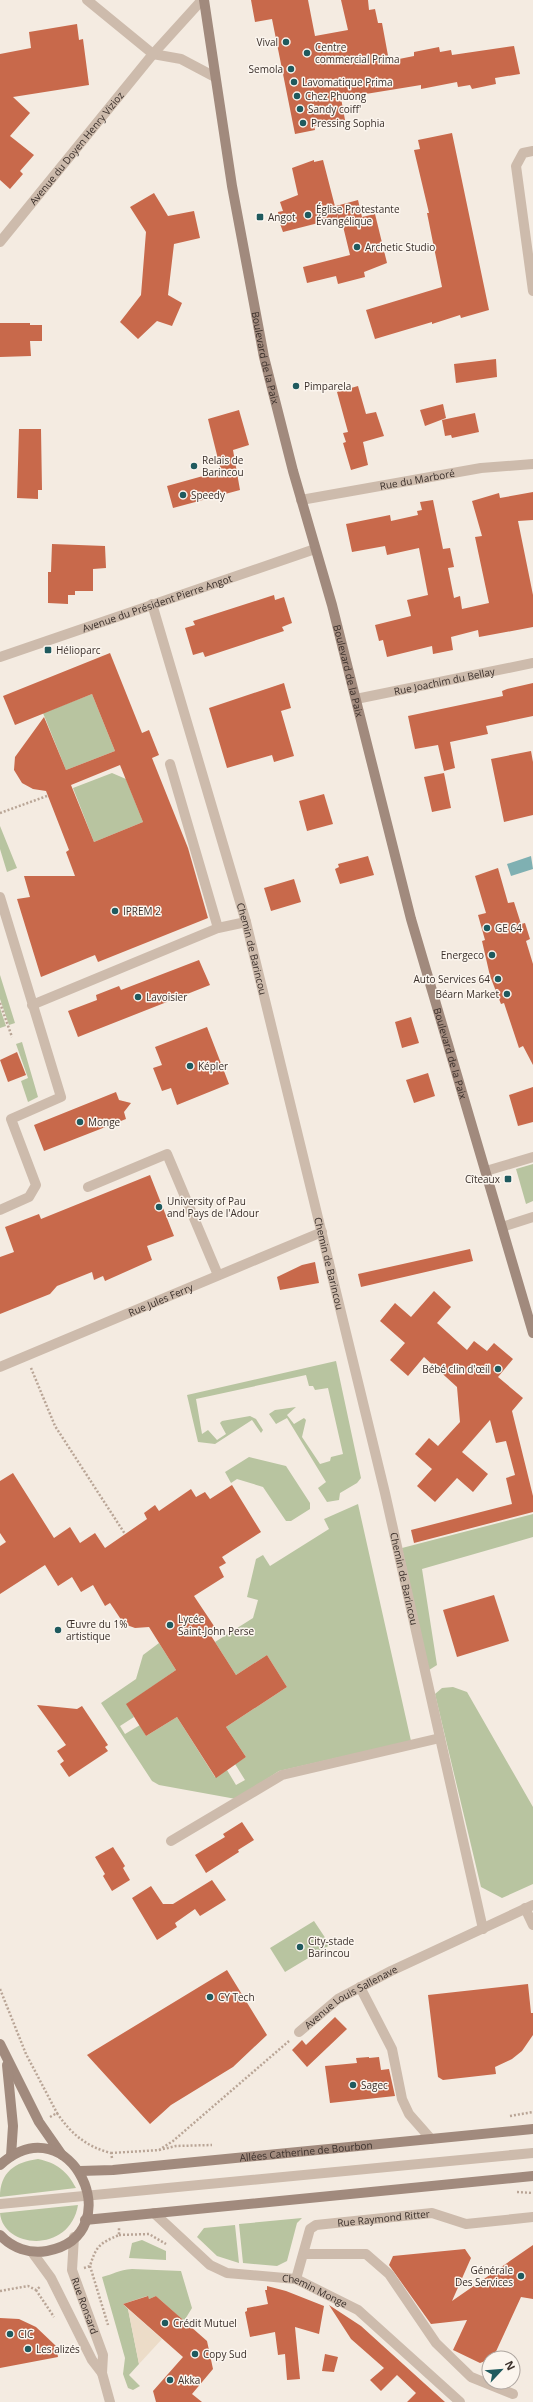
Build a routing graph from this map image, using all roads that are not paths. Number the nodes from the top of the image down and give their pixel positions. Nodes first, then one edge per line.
1 (87, 0) edge
2 (203, 0) edge
3 (153, 54) junction
4 (215, 78) junction
5 (533, 151) edge
6 (0, 242) edge
7 (533, 291) edge
8 (533, 464) edge
9 (301, 500) junction
10 (315, 549) junction
11 (152, 604) junction
12 (2, 658) edge
13 (533, 664) edge
14 (356, 699) junction
15 (170, 764) dead end
16 (0, 897) edge
17 (246, 922) junction
18 (218, 928) junction
19 (32, 1005) junction
20 (533, 1157) edge
21 (486, 1171) junction
22 (88, 1187) dead end
23 (0, 1210) edge
24 (533, 1217) edge
25 (502, 1227) junction
26 (322, 1232) junction
27 (218, 1275) junction
28 (533, 1333) edge
29 (0, 1367) edge
30 (440, 1738) junction
31 (171, 1841) dead end
32 (529, 1907) edge
33 (533, 1925) edge
34 (483, 1929) junction
35 (360, 1987) junction
36 (299, 2032) road end
37 (0, 2044) edge
38 (6, 2059) junction
39 (533, 2129) edge
40 (431, 2139) junction
41 (533, 2152) edge
42 (62, 2155) junction
43 (11, 2156) junction
44 (0, 2165) edge
45 (80, 2171) junction
46 (533, 2176) edge
47 (88, 2196) junction
48 (0, 2204) edge
49 (154, 2212) junction
50 (533, 2217) edge
51 (86, 2220) junction
52 (74, 2237) junction
53 (2, 2238) edge
54 (32, 2252) junction
55 (304, 2254) junction
56 (296, 2279) junction
57 (102, 2373) junction
58 (513, 2394) dead end
59 (110, 2402) edge
60 (460, 2402) edge

1 - 3 street
2 - 3 street, Avenue du Doyen Henry Vizioz
2 - 4 main road, Boulevard de la Paix
3 - 4 street
3 - 6 street, Avenue du Doyen Henry Vizioz
4 - 9 main road, Boulevard de la Paix
5 - 7 street
8 - 9 street, Rue du Marboré
9 - 10 main road, Boulevard de la Paix
10 - 11 street, Avenue du Président Pierre Angot
10 - 14 main road, Boulevard de la Paix
11 - 12 street, Avenue du Président Pierre Angot
11 - 17 street, Chemin de Barincou
13 - 14 street, Rue Joachim du Bellay
14 - 21 main road, Boulevard de la Paix
15 - 18 street
16 - 19 street
17 - 18 street
17 - 26 street, Chemin de Barincou
18 - 19 street
19 - 23 street
20 - 21 street
21 - 25 main road, Boulevard de la Paix
22 - 27 street
24 - 25 street
25 - 28 main road, Boulevard de la Paix
26 - 27 street, Rue Jules Ferry
26 - 30 street, Chemin de Barincou
27 - 29 street, Rue Jules Ferry
30 - 31 street
30 - 34 street, Chemin de Barincou
32 - 33 street
32 - 34 street, Avenue Louis Sallenave
34 - 35 street, Avenue Louis Sallenave
35 - 36 street, Avenue Louis Sallenave
35 - 40 street
37 - 38 main road
38 - 42 main road
38 - 43 main road
39 - 40 main road, Allées Catherine de Bourbon
40 - 45 main road, Allées Catherine de Bourbon
41 - 47 street
42 - 43 main road
42 - 45 main road
43 - 44 main road
45 - 47 main road
46 - 49 main road
47 - 48 street
47 - 51 main road
49 - 51 main road
49 - 56 street, Chemin Monge
50 - 55 street, Rue Raymond Ritter
51 - 52 main road
52 - 54 main road
52 - 57 street, Rue Ronsard
53 - 54 main road
54 - 57 street, Rue Ronsard
55 - 56 street, Rue Raymond Ritter
55 - 58 street
56 - 60 street, Chemin Monge
57 - 59 street, Rue Ronsard

